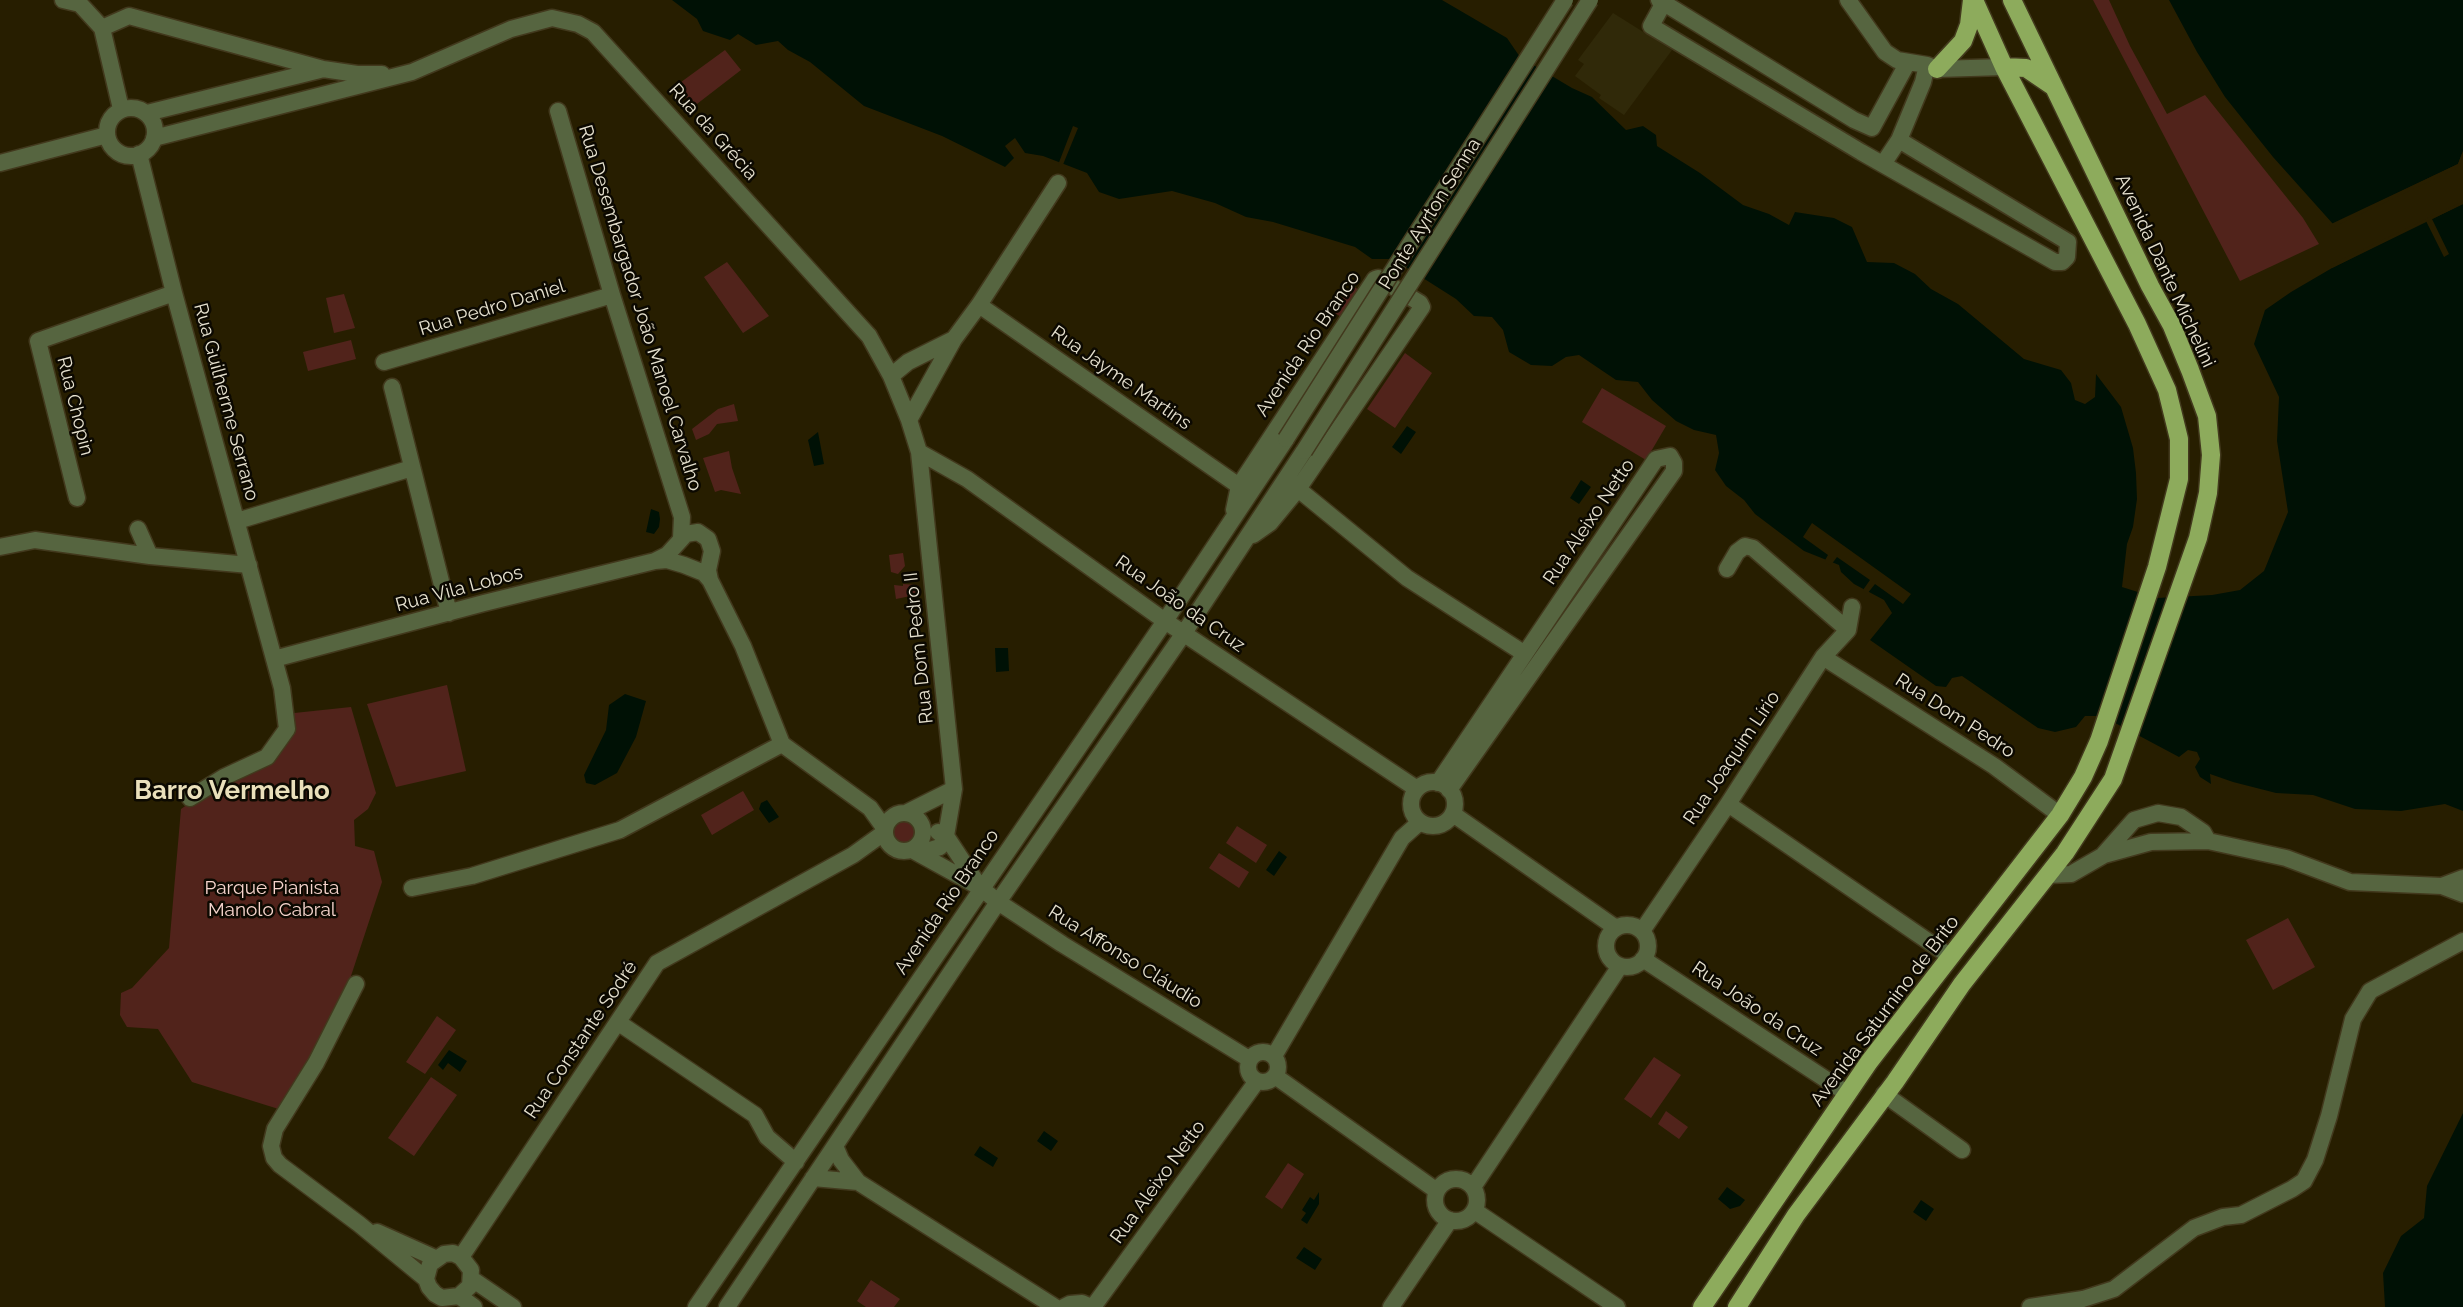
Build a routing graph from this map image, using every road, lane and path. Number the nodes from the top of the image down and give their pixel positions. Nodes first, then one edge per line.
1 (63, 0) edge
2 (1565, 0) edge
3 (1590, 0) edge
4 (1848, 0) edge
5 (1973, 0) edge
6 (2012, 0) edge
7 (1661, 2) edge
8 (102, 28) junction
9 (1908, 62) junction
10 (1932, 67) junction
11 (2004, 67) junction
12 (323, 69) junction
13 (412, 72) junction
14 (2057, 89) junction
15 (121, 110) junction
16 (558, 111) dead end
17 (147, 113) junction
18 (1872, 128) junction
19 (107, 135) junction
20 (154, 138) junction
21 (1899, 140) junction
22 (1861, 152) junction
23 (139, 154) junction
24 (0, 163) edge
25 (1883, 164) junction
26 (1058, 183) dead end
27 (174, 293) junction
28 (612, 295) junction
29 (979, 305) junction
30 (954, 339) junction
31 (384, 362) dead end
32 (891, 376) junction
33 (392, 387) dead end
34 (910, 423) junction
35 (1286, 439) joint
36 (1304, 451) joint
37 (919, 452) junction
38 (934, 460) junction
39 (412, 468) junction
40 (1240, 486) junction
41 (1298, 489) junction
42 (77, 498) dead end
43 (925, 503) junction
44 (682, 517) junction
45 (1232, 520) junction
46 (237, 522) junction
47 (138, 529) dead end
48 (698, 532) junction
49 (679, 540) junction
50 (1245, 541) junction
51 (0, 547) edge
52 (150, 556) junction
53 (711, 557) junction
54 (655, 561) junction
55 (248, 565) junction
56 (687, 566) junction
57 (1727, 569) dead end
58 (710, 580) junction
59 (1852, 607) dead end
60 (449, 613) junction
61 (1165, 621) junction
62 (1848, 630) junction
63 (1184, 633) junction
64 (1525, 654) junction
65 (1823, 657) junction
66 (274, 659) junction
67 (782, 744) junction
68 (1444, 786) junction
69 (954, 789) junction
70 (1418, 789) junction
71 (190, 798) dead end
72 (1728, 804) junction
73 (870, 808) junction
74 (903, 813) junction
75 (1453, 814) junction
76 (2060, 815) junction
77 (1420, 822) junction
78 (921, 823) junction
79 (885, 831) junction
80 (946, 836) junction
81 (2208, 841) junction
82 (870, 844) junction
83 (911, 852) junction
84 (853, 855) junction
85 (2104, 855) junction
86 (2048, 875) junction
87 (2463, 878) edge
88 (2442, 886) junction
89 (412, 888) dead end
90 (981, 888) junction
91 (2463, 894) edge
92 (998, 902) junction
93 (1616, 928) junction
94 (1642, 930) junction
95 (2463, 941) edge
96 (1951, 957) junction
97 (1643, 959) junction
98 (1620, 966) junction
99 (356, 984) dead end
100 (619, 1023) junction
101 (1274, 1056) junction
102 (1249, 1059) junction
103 (1275, 1076) junction
104 (1257, 1081) junction
105 (1848, 1094) junction
106 (1884, 1094) junction
107 (835, 1146) junction
108 (1962, 1150) dead end
109 (1840, 1158) junction
110 (796, 1162) junction
111 (813, 1178) junction
112 (858, 1182) junction
113 (1473, 1186) junction
114 (1437, 1191) junction
115 (1475, 1210) junction
116 (1450, 1220) junction
117 (359, 1224) junction
118 (461, 1257) junction
119 (435, 1258) junction
120 (426, 1279) junction
121 (472, 1279) junction
122 (459, 1296) junction
123 (430, 1301) edge
124 (474, 1307) edge
125 (513, 1307) edge
126 (696, 1307) edge
127 (727, 1307) edge
128 (1055, 1307) edge
129 (1064, 1307) edge
130 (1092, 1307) edge
131 (1391, 1307) edge
132 (1617, 1307) edge
133 (1702, 1307) edge
134 (1737, 1307) edge
135 (2031, 1307) edge

1 - 8 street
2 - 35 street, Ponte Ayrton Senna, bridge
3 - 36 street, Ponte Ayrton Senna, bridge
4 - 9 street
5 - 10 main road
5 - 11 main road
6 - 14 main road, Avenida Dante Michelini
7 - 18 street
7 - 22 street
8 - 12 street
8 - 15 street
9 - 10 street
9 - 18 street
10 - 11 street
10 - 21 street
11 - 14 main road
11 - 76 main road, Avenida Saturnino de Brito
12 - 13 street
12 - 17 street
13 - 20 street
13 - 32 street, Rua da Grécia
14 - 86 main road, Avenida Dante Michelini
15 - 17 street
15 - 19 street
16 - 28 street, Rua Desembargador João Manoel Carvalho
17 - 20 street
18 - 22 street
19 - 23 street
19 - 24 street
20 - 23 street
21 - 25 street
21 - 25 street
22 - 25 street
23 - 27 street, Rua Guilherme Serrano
26 - 29 street
27 - 42 street, Rua Chopin
27 - 46 street, Rua Guilherme Serrano
28 - 31 street, Rua Pedro Daniel
28 - 44 street, Rua Desembargador João Manoel Carvalho
29 - 30 street
29 - 40 street, Rua Jayme Martins
30 - 32 street
30 - 34 street
32 - 34 street, Rua da Grécia
33 - 39 street
34 - 37 street, Rua Dom Pedro II
34 - 38 street
35 - 45 street, Avenida Rio Branco
36 - 50 street, Avenida Rio Branco
37 - 38 street, Rua João da Cruz
37 - 43 street, Rua Dom Pedro II
38 - 43 street, Rua Dom Pedro II
38 - 61 street, Rua João da Cruz
39 - 46 street
39 - 60 street
40 - 41 street, Avenida Rio Branco
40 - 45 street, Avenida Rio Branco
41 - 50 street, Avenida Rio Branco
41 - 64 street
43 - 69 street, Rua Dom Pedro II
44 - 48 street, Rua Desembargador João Manoel Carvalho
44 - 49 street, Rua Desembargador João Manoel Carvalho
45 - 61 street, Avenida Rio Branco
46 - 55 street, Rua Guilherme Serrano
47 - 52 street
48 - 49 street
48 - 53 street
49 - 54 street, Rua Vila Lobos
49 - 56 street
50 - 63 street, Avenida Rio Branco
51 - 52 street
52 - 55 street
53 - 56 street
53 - 58 street
54 - 56 street, Rua Vila Lobos
54 - 60 street, Rua Vila Lobos
55 - 66 street, Rua Guilherme Serrano
56 - 58 street
57 - 62 street
58 - 67 street
59 - 62 street
60 - 66 street, Rua Vila Lobos
61 - 63 street, Rua João da Cruz
61 - 90 street, Avenida Rio Branco
62 - 65 street, Rua Joaquim Lírio
63 - 70 street, Rua João da Cruz
63 - 92 street, Avenida Rio Branco
64 - 68 street, Rua Aleixo Netto
64 - 68 street, Rua Aleixo Netto
65 - 72 street, Rua Joaquim Lírio
65 - 76 street, Rua Dom Pedro
66 - 71 street, Rua Guilherme Serrano
67 - 73 street
67 - 89 street
68 - 70 street
68 - 75 street
69 - 74 street
69 - 80 street, Rua Dom Pedro II
70 - 77 street
72 - 94 street, Rua Joaquim Lírio
72 - 96 street
73 - 74 street
73 - 79 street
73 - 82 street
74 - 78 street
74 - 79 street
75 - 77 street
75 - 93 street
76 - 96 main road, Avenida Saturnino de Brito
77 - 101 street
78 - 80 street, Rua Affonso Cláudio
78 - 83 street
79 - 82 street, Rua Constante Sodré
79 - 83 street
80 - 83 street
80 - 90 street, Rua Affonso Cláudio
81 - 85 street
81 - 85 street
81 - 88 street
82 - 84 street, Rua Constante Sodré
83 - 84 street, Rua Constante Sodré
83 - 90 street, Rua Affonso Cláudio
84 - 100 street, Rua Constante Sodré
85 - 86 street
86 - 106 main road
87 - 88 street
88 - 91 street
90 - 92 street, Rua Affonso Cláudio
90 - 110 street, Avenida Rio Branco
92 - 102 street, Rua Affonso Cláudio
92 - 107 street, Avenida Rio Branco
93 - 94 street
93 - 98 street
94 - 97 street
95 - 135 street
96 - 105 main road, Avenida Saturnino de Brito
97 - 98 street
97 - 105 street, Rua João da Cruz
98 - 113 street
99 - 117 street
100 - 110 street
100 - 118 street, Rua Constante Sodré
101 - 102 street
101 - 103 street
102 - 104 street
103 - 104 street
103 - 114 street
104 - 130 street, Rua Aleixo Netto
105 - 109 main road
105 - 133 main road, Avenida Saturnino de Brito
106 - 108 street
106 - 109 main road
107 - 111 street, Avenida Rio Branco
107 - 112 street
109 - 134 main road
110 - 126 street, Avenida Rio Branco
111 - 112 street
111 - 127 street, Avenida Rio Branco
112 - 128 street
113 - 114 street
113 - 115 street
114 - 116 street
115 - 116 street
115 - 132 street
116 - 131 street
117 - 119 street
117 - 120 street
118 - 119 street
118 - 121 street
119 - 120 street
120 - 123 street
121 - 122 street
121 - 125 street
122 - 123 street
122 - 124 street
129 - 130 street

